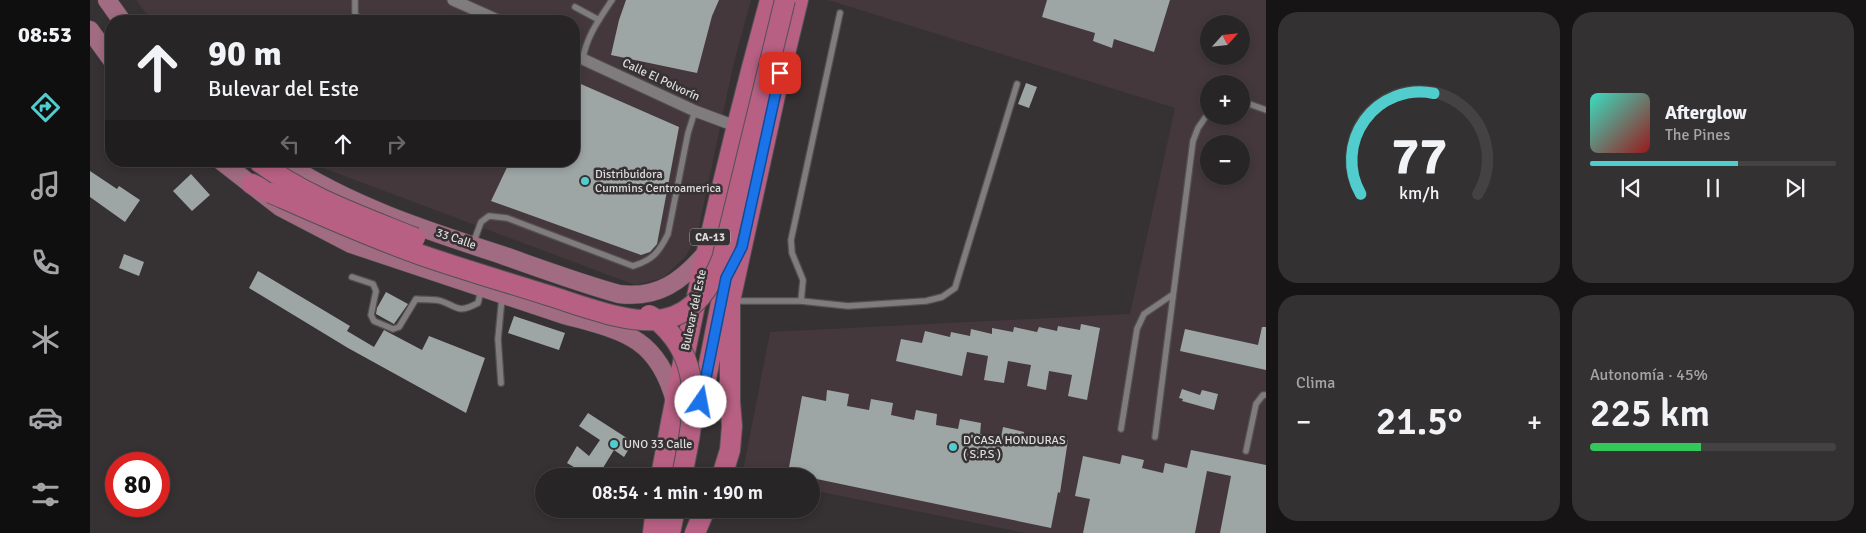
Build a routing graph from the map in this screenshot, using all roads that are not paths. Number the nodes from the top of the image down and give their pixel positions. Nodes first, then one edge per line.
1 (108, 0) edge
2 (355, 0) edge
3 (453, 0) edge
4 (612, 0) edge
5 (770, 0) edge
6 (785, 0) edge
7 (798, 0) edge
8 (575, 7) dead end
9 (840, 13) dead end
10 (118, 15) edge
11 (356, 15) edge
12 (487, 15) edge
13 (599, 20) junction
14 (90, 30) edge
15 (105, 51) edge
16 (580, 54) edge
17 (580, 58) edge
18 (1017, 84) dead end
19 (1250, 104) edge
20 (1266, 110) edge
21 (694, 111) junction
22 (1200, 125) edge
23 (738, 127) junction
24 (229, 167) edge
25 (266, 167) edge
26 (290, 167) edge
27 (252, 184) junction
28 (472, 245) junction
29 (742, 247) junction
30 (706, 253) junction
31 (352, 277) dead end
32 (482, 288) junction
33 (608, 291) junction
34 (1172, 294) junction
35 (503, 295) junction
36 (730, 301) junction
37 (801, 301) junction
38 (597, 324) junction
39 (501, 383) dead end
40 (1266, 395) edge
41 (675, 401) junction
42 (670, 426) junction
43 (1122, 429) dead end
44 (1155, 437) dead end
45 (1246, 451) dead end
46 (662, 468) edge
47 (683, 468) edge
48 (724, 468) edge
49 (655, 518) edge
50 (673, 518) edge
51 (701, 518) edge
52 (653, 533) edge
53 (670, 533) edge
54 (695, 533) edge

1 - 10 main road
2 - 11 lane
3 - 12 street
4 - 13 lane
5 - 23 highway, Bulevar del Este / CA-13
6 - 27 highway, bridge
7 - 29 highway, CA-13
8 - 13 lane
9 - 37 lane
13 - 16 lane
14 - 15 main road
17 - 21 street, Calle El Polvorín
18 - 37 lane
19 - 20 lane
21 - 23 street, Calle El Polvorín
21 - 28 lane
22 - 34 lane
23 - 30 highway, Bulevar del Este / CA-13
24 - 27 main road
25 - 47 highway, bridge
26 - 28 main road, 33 Calle
27 - 32 main road
28 - 33 main road, 33 Calle
29 - 36 highway, CA-13
29 - 42 highway
30 - 33 main road, 33 Calle
30 - 41 highway, Bulevar del Este / CA-13
31 - 32 lane
32 - 35 main road
33 - 38 main road
34 - 43 lane
34 - 44 lane
35 - 38 main road
35 - 39 lane
36 - 37 lane
36 - 48 highway, CA-13
38 - 41 main road
40 - 45 lane
41 - 42 highway, Bulevar del Este / CA-13
42 - 46 highway, Bulevar del Este / CA-13
49 - 52 highway
50 - 53 highway
51 - 54 highway

